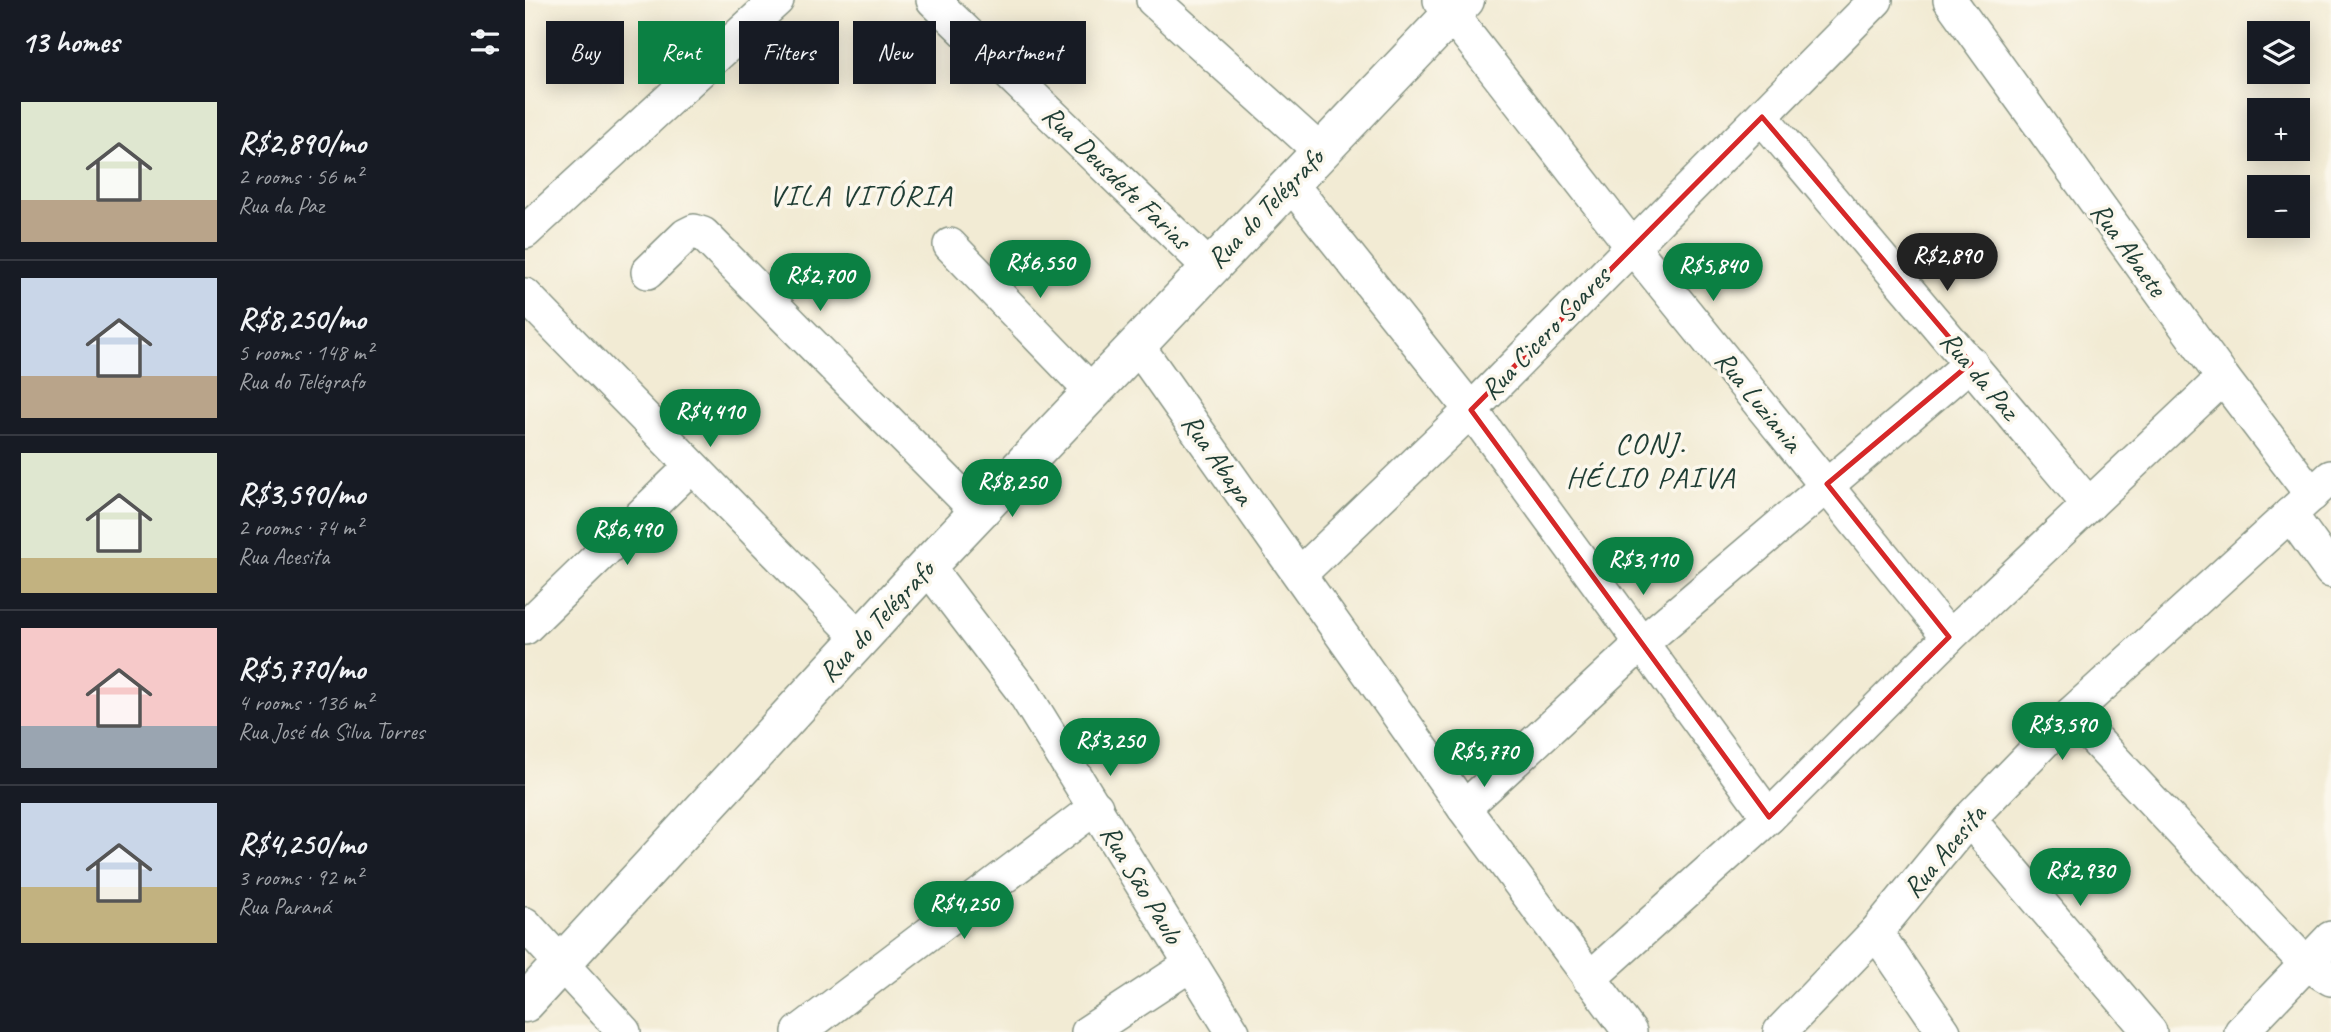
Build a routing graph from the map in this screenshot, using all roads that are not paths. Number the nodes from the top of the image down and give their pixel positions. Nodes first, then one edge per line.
1 (776, 0) edge
2 (933, 0) edge
3 (1153, 0) edge
4 (1877, 0) edge
5 (1949, 0) edge
6 (1452, 5) edge
7 (1762, 117) junction
8 (1319, 151) junction
9 (1291, 184) junction
10 (525, 232) edge
11 (950, 245) dead end
12 (1630, 245) junction
13 (1209, 267) junction
14 (648, 272) dead end
15 (525, 295) edge
16 (1137, 345) junction
17 (1971, 363) junction
18 (2223, 378) junction
19 (1092, 392) junction
20 (1471, 410) junction
21 (691, 467) junction
22 (1827, 484) junction
23 (2311, 495) edge
24 (2089, 505) junction
25 (978, 512) junction
26 (927, 566) junction
27 (2331, 571) edge
28 (1300, 574) junction
29 (525, 628) edge
30 (1949, 637) junction
31 (860, 638) junction
32 (1643, 643) junction
33 (2070, 714) junction
34 (1096, 807) junction
35 (1464, 808) junction
36 (1769, 817) junction
37 (1969, 819) junction
38 (525, 924) edge
39 (1876, 932) junction
40 (2331, 938) edge
41 (564, 963) junction
42 (1190, 965) junction
43 (2318, 971) edge
44 (1589, 979) junction
45 (525, 1003) edge
46 (624, 1032) edge
47 (799, 1032) edge
48 (1089, 1032) edge
49 (1233, 1032) edge
50 (1630, 1032) edge
51 (1780, 1032) edge
52 (1944, 1032) edge
53 (2150, 1032) edge
54 (2242, 1032) edge

1 - 10 street
2 - 13 street, Rua Deusdete Farias
3 - 8 street
4 - 7 street, Rua Cicero Soares
5 - 18 street, Rua Abaete
6 - 8 street, Rua do Telégrafo
6 - 12 street, Rua Luziania
7 - 12 street, Rua Cicero Soares
7 - 17 street, Rua da Paz
8 - 9 street, Rua do Telégrafo
9 - 13 street, Rua do Telégrafo
9 - 20 street
11 - 19 street
12 - 20 street, Rua Cicero Soares
12 - 22 street, Rua Luziania
13 - 16 street, Rua do Telégrafo
14 - 25 street
15 - 21 street
16 - 19 street, Rua do Telégrafo
16 - 28 street, Rua Abapa
17 - 22 street
17 - 24 street, Rua da Paz
18 - 23 street, Rua Abaete
18 - 24 street
19 - 25 street, Rua do Telégrafo
20 - 28 street, Rua Cicero Soares
20 - 32 street
21 - 29 street
21 - 31 street
22 - 30 street, Rua Luziania
22 - 32 street
23 - 27 street, Rua Abaete
23 - 33 street, Rua Acesita
24 - 30 street
25 - 26 street, Rua do Telégrafo
26 - 31 street, Rua do Telégrafo
26 - 34 street, Rua São Paulo
28 - 35 street, Rua Abapa
30 - 36 street
31 - 41 street, Rua do Telégrafo
32 - 35 street
32 - 36 street
33 - 37 street, Rua Acesita
33 - 43 street
34 - 42 street, Rua São Paulo
34 - 47 street
35 - 44 street, Rua Abapa
36 - 44 street
37 - 39 street, Rua Acesita
37 - 53 street
38 - 41 street
39 - 51 street, Rua Acesita
39 - 52 street
40 - 43 street
41 - 45 street, Rua do Telégrafo
41 - 46 street
42 - 48 street
42 - 49 street, Rua São Paulo
43 - 54 street
44 - 50 street, Rua Abapa

